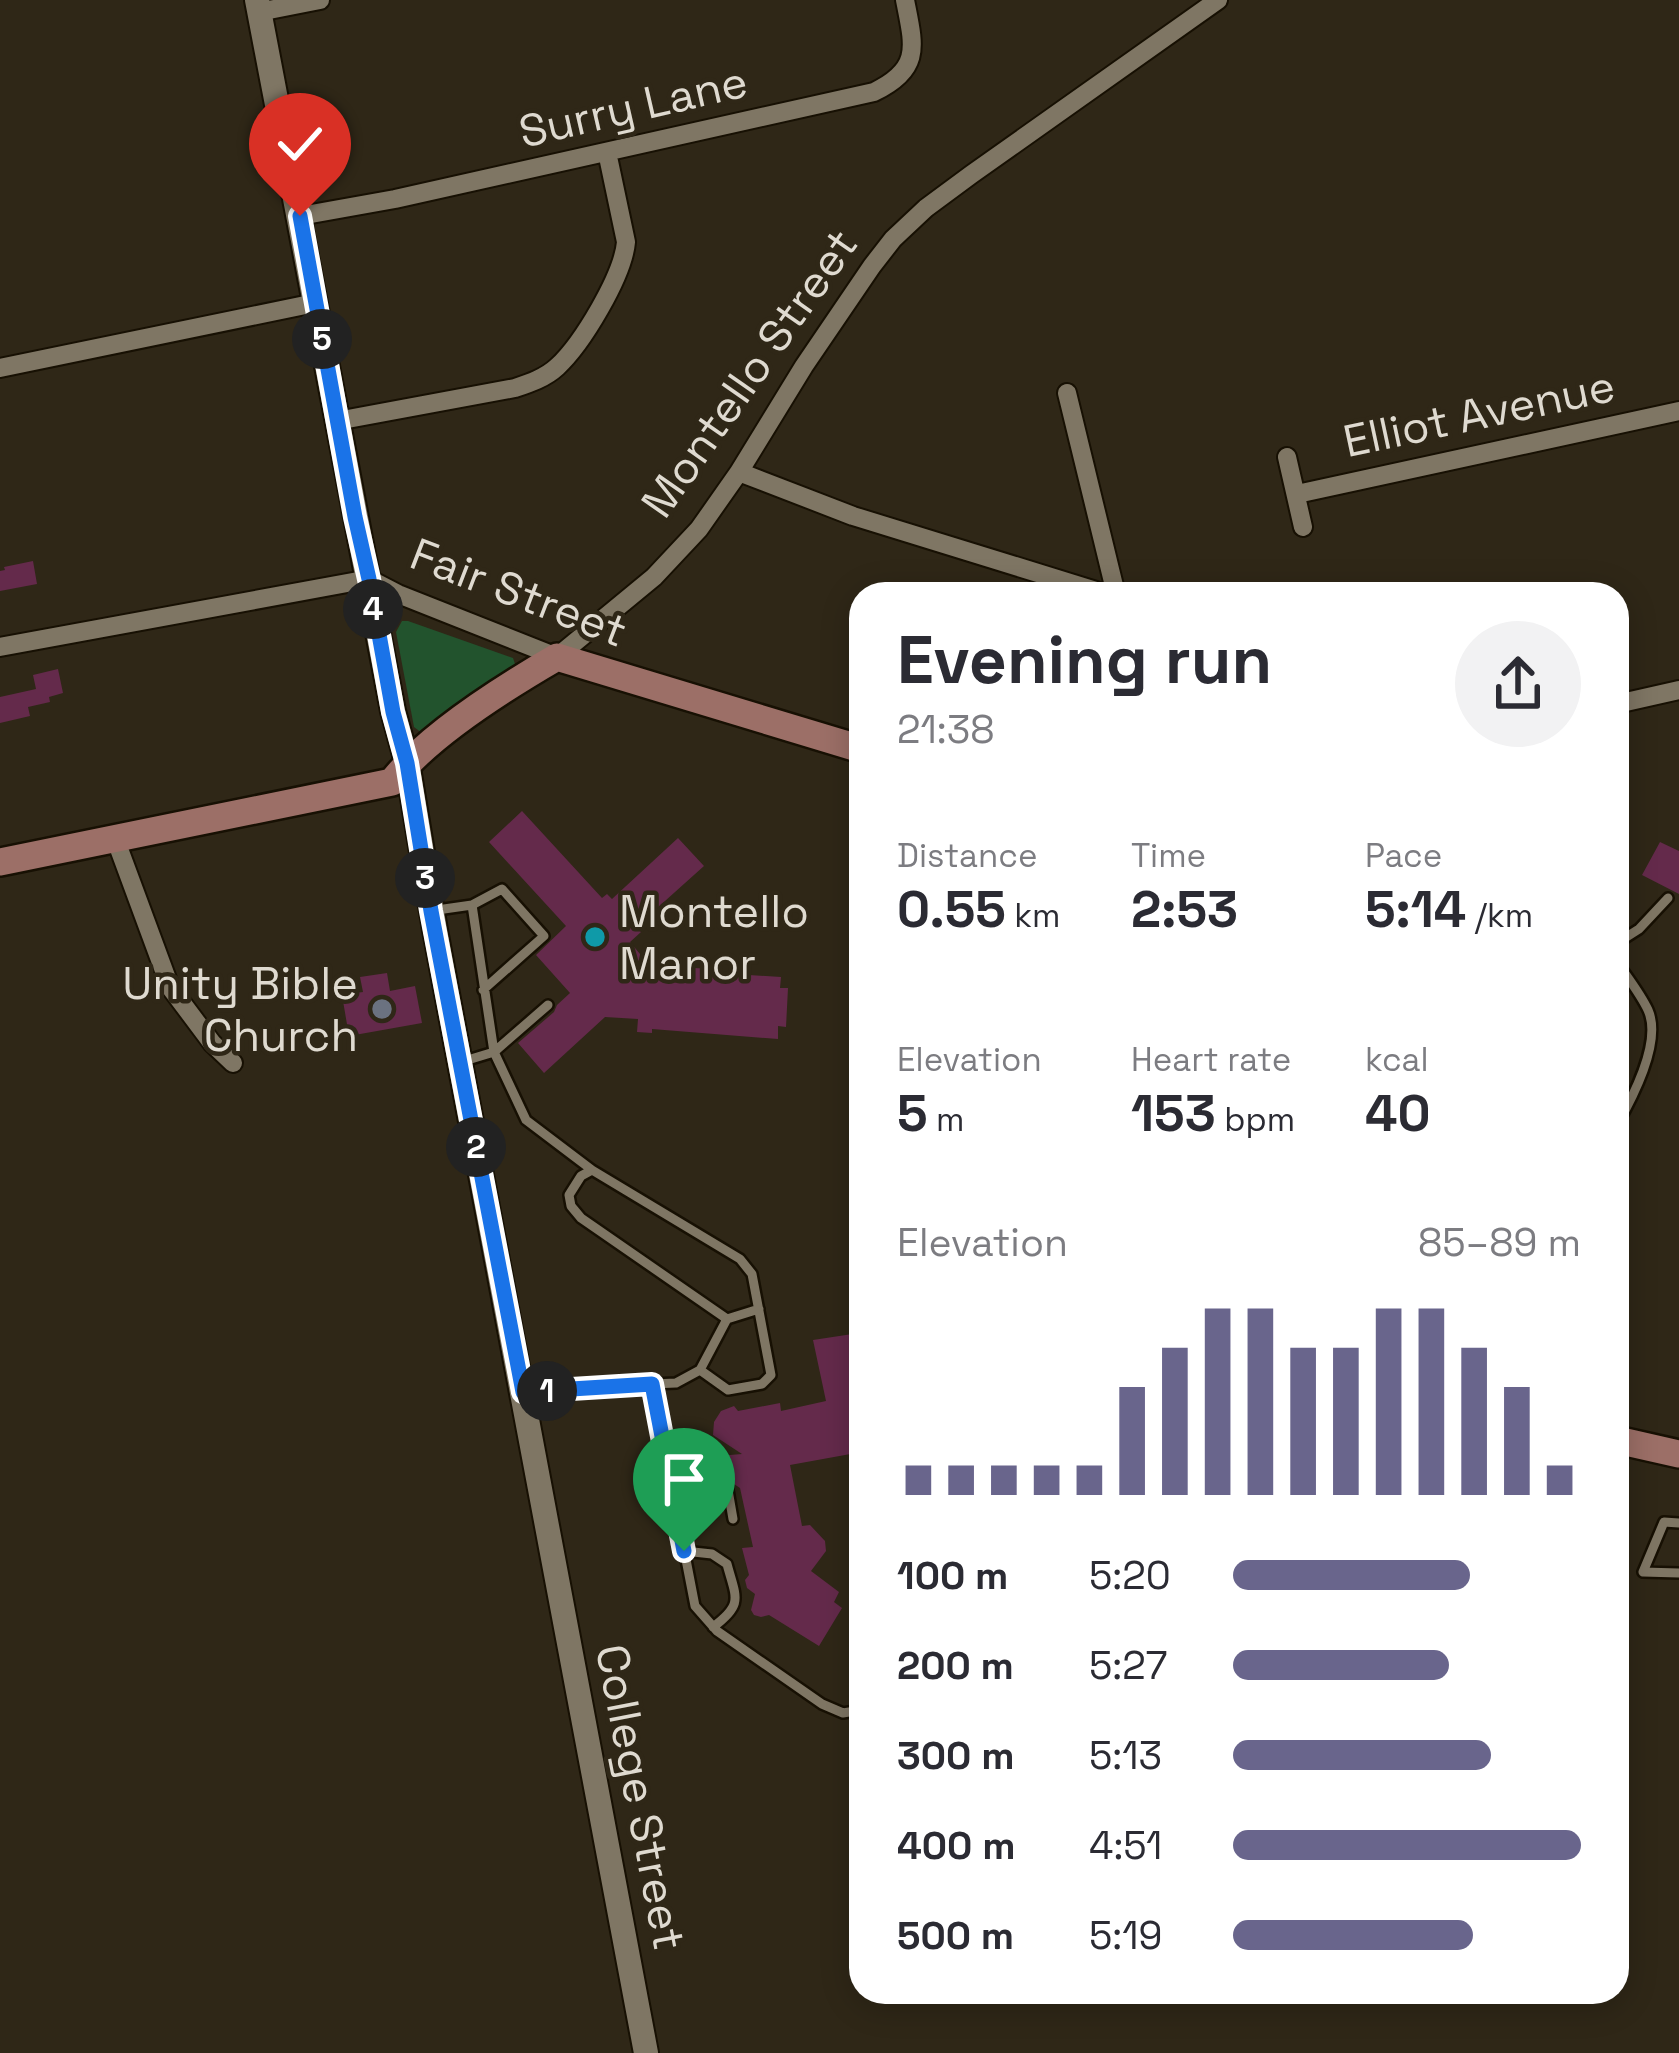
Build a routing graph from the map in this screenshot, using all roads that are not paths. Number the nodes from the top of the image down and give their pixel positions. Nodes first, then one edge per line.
1 (320, 0) edge
2 (905, 0) edge
3 (1218, 0) edge
4 (258, 6) edge
5 (607, 152) junction
6 (300, 216) junction
7 (315, 303) junction
8 (0, 368) edge
9 (1067, 393) dead end
10 (1679, 411) edge
11 (337, 421) junction
12 (1287, 457) dead end
13 (739, 472) junction
14 (1297, 494) junction
15 (1303, 527) dead end
16 (369, 579) junction
17 (1067, 582) edge
18 (1113, 582) edge
19 (0, 647) edge
20 (556, 657) junction
21 (1679, 690) edge
22 (1629, 701) edge
23 (849, 744) edge
24 (407, 763) junction
25 (115, 838) junction
26 (0, 862) edge
27 (1667, 898) dead end
28 (472, 905) junction
29 (431, 911) junction
30 (1629, 936) edge
31 (1629, 981) edge
32 (483, 990) junction
33 (548, 1005) dead end
34 (494, 1052) junction
35 (460, 1062) junction
36 (233, 1063) dead end
37 (1629, 1104) edge
38 (592, 1170) junction
39 (759, 1309) junction
40 (727, 1319) junction
41 (700, 1370) junction
42 (652, 1384) junction
43 (523, 1392) junction
44 (1629, 1443) edge
45 (1679, 1454) edge
46 (674, 1498) junction
47 (733, 1520) dead end
48 (1679, 1523) edge
49 (684, 1551) junction
50 (1679, 1573) edge
51 (713, 1627) junction
52 (849, 1712) edge
53 (646, 2053) edge

1 - 4 street
2 - 5 street, Surry Lane
3 - 13 street, Montello Street
4 - 6 street, College Street
5 - 6 street, Surry Lane
5 - 11 street
6 - 7 street, College Street
7 - 8 street
7 - 11 street, College Street
9 - 18 street
10 - 14 street, Elliot Avenue
11 - 16 street, College Street
12 - 14 street
13 - 17 street
13 - 20 street, Montello Street
14 - 15 street
16 - 19 street, Fair Street
16 - 20 street, Fair Street
16 - 24 street, College Street
20 - 23 main road, Fair Street
20 - 24 main road, Montello Street
21 - 22 street
24 - 25 main road, Montello Street
24 - 29 street, College Street
25 - 26 main road, Montello Street
25 - 36 street
27 - 30 lane
28 - 29 lane
28 - 32 lane
28 - 32 lane
29 - 35 street, College Street
31 - 37 lane
32 - 34 lane
33 - 34 lane
34 - 35 lane
34 - 38 lane
35 - 43 street, College Street
38 - 39 lane
38 - 40 lane
39 - 40 lane
39 - 41 lane
40 - 41 lane
41 - 42 lane
42 - 43 lane
42 - 46 lane
43 - 53 street, College Street
44 - 45 main road
46 - 47 lane
46 - 49 lane
48 - 50 lane
49 - 51 lane
49 - 51 lane
51 - 52 lane

